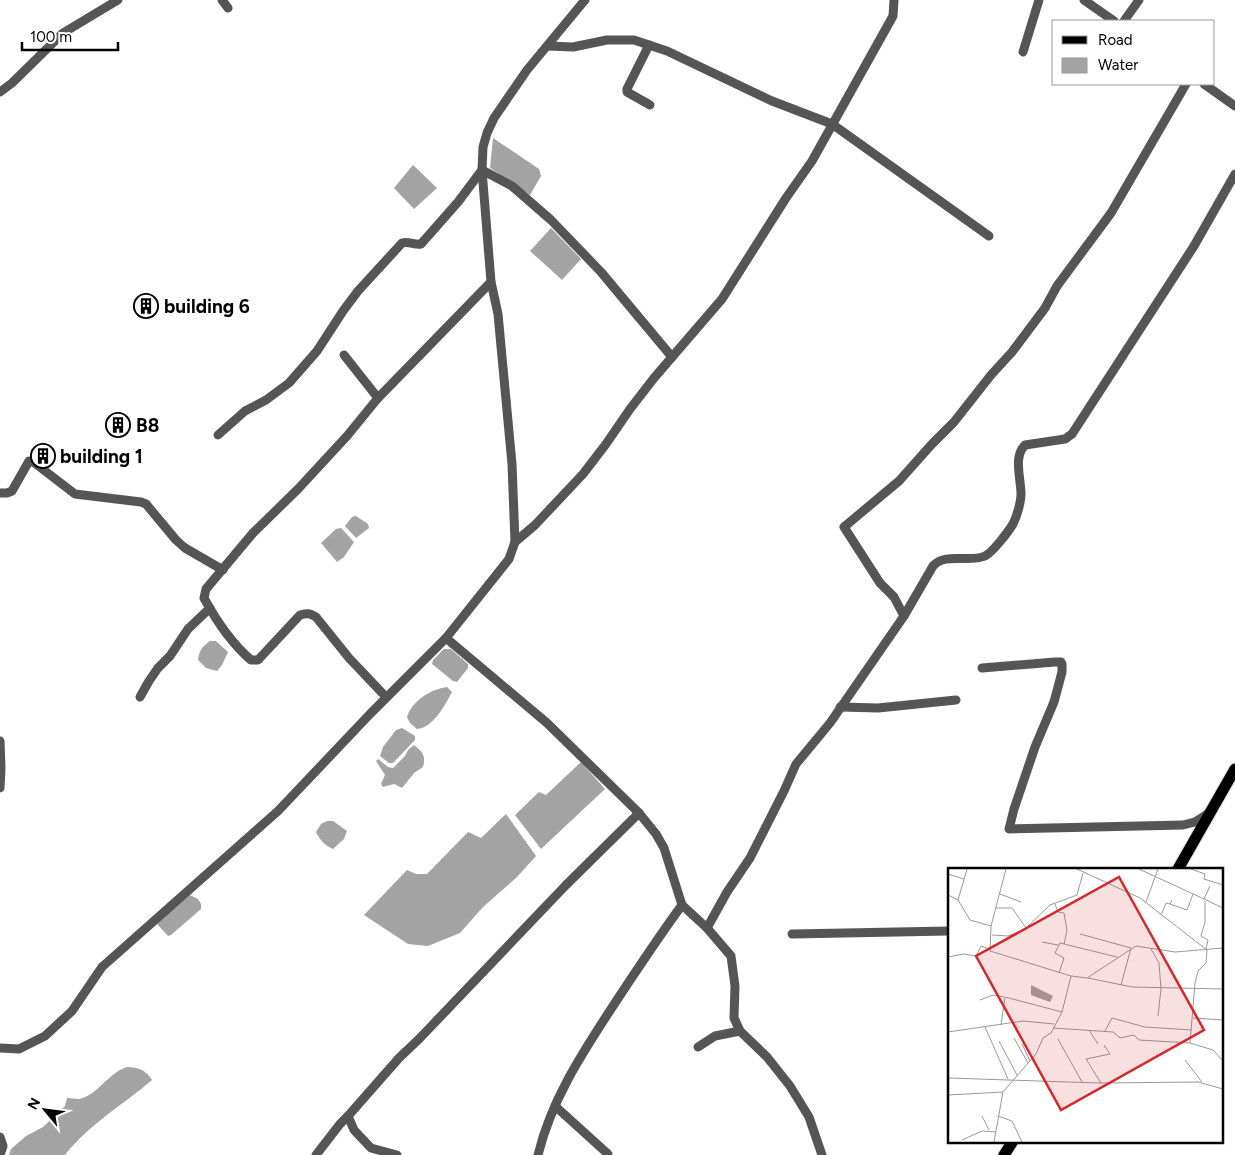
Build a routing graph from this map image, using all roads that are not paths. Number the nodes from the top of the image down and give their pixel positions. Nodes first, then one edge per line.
1 (118, 0) edge
2 (222, 0) edge
3 (585, 0) edge
4 (894, 0) edge
5 (1039, 0) edge
6 (1084, 0) edge
7 (1139, 0) edge
8 (228, 8) dead end
9 (1113, 20) edge
10 (1125, 20) edge
11 (649, 45) junction
12 (548, 46) junction
13 (1022, 52) dead end
14 (1185, 85) edge
15 (1205, 85) edge
16 (0, 92) edge
17 (650, 105) dead end
18 (1235, 106) edge
19 (832, 124) junction
20 (482, 170) junction
21 (1235, 174) edge
22 (989, 236) dead end
23 (491, 282) junction
24 (344, 355) dead end
25 (672, 357) junction
26 (378, 398) junction
27 (218, 436) dead end
28 (0, 493) edge
29 (515, 542) junction
30 (223, 570) junction
31 (210, 608) junction
32 (904, 616) junction
33 (446, 638) junction
34 (982, 668) dead end
35 (140, 697) dead end
36 (386, 697) junction
37 (956, 700) dead end
38 (840, 707) junction
39 (0, 746) edge
40 (1235, 768) edge
41 (0, 788) edge
42 (1211, 811) junction
43 (639, 813) junction
44 (1179, 868) edge
45 (682, 904) junction
46 (707, 928) junction
47 (948, 931) edge
48 (792, 934) dead end
49 (740, 1031) junction
50 (698, 1047) dead end
51 (0, 1048) edge
52 (555, 1106) junction
53 (348, 1116) junction
54 (0, 1137) edge
55 (1012, 1142) edge
56 (608, 1154) dead end
57 (0, 1155) edge
58 (316, 1155) edge
59 (397, 1155) edge
60 (538, 1155) edge
61 (822, 1155) edge
62 (1004, 1155) edge

1 - 16 street
2 - 8 street
3 - 12 street
4 - 19 street
5 - 13 street
6 - 9 street
7 - 10 street
11 - 12 street
11 - 17 street
11 - 19 street
12 - 20 street
14 - 32 street
15 - 18 street
19 - 22 street
19 - 25 street
20 - 23 street
20 - 25 street
20 - 27 street
21 - 32 street
23 - 26 street
23 - 29 street
24 - 26 street
25 - 29 street
26 - 30 street
28 - 30 street
29 - 33 street
30 - 31 street
31 - 35 street
31 - 36 street
32 - 38 street
33 - 36 street
33 - 43 street
34 - 42 street
36 - 51 street
37 - 38 street
38 - 46 street
39 - 41 street
40 - 42 main road
42 - 44 main road
43 - 45 street
43 - 53 street
45 - 46 street
45 - 52 street
46 - 49 street
47 - 48 street
49 - 50 street
49 - 61 street
52 - 56 street
52 - 60 street
53 - 58 street
53 - 59 street
54 - 57 street
55 - 62 main road

